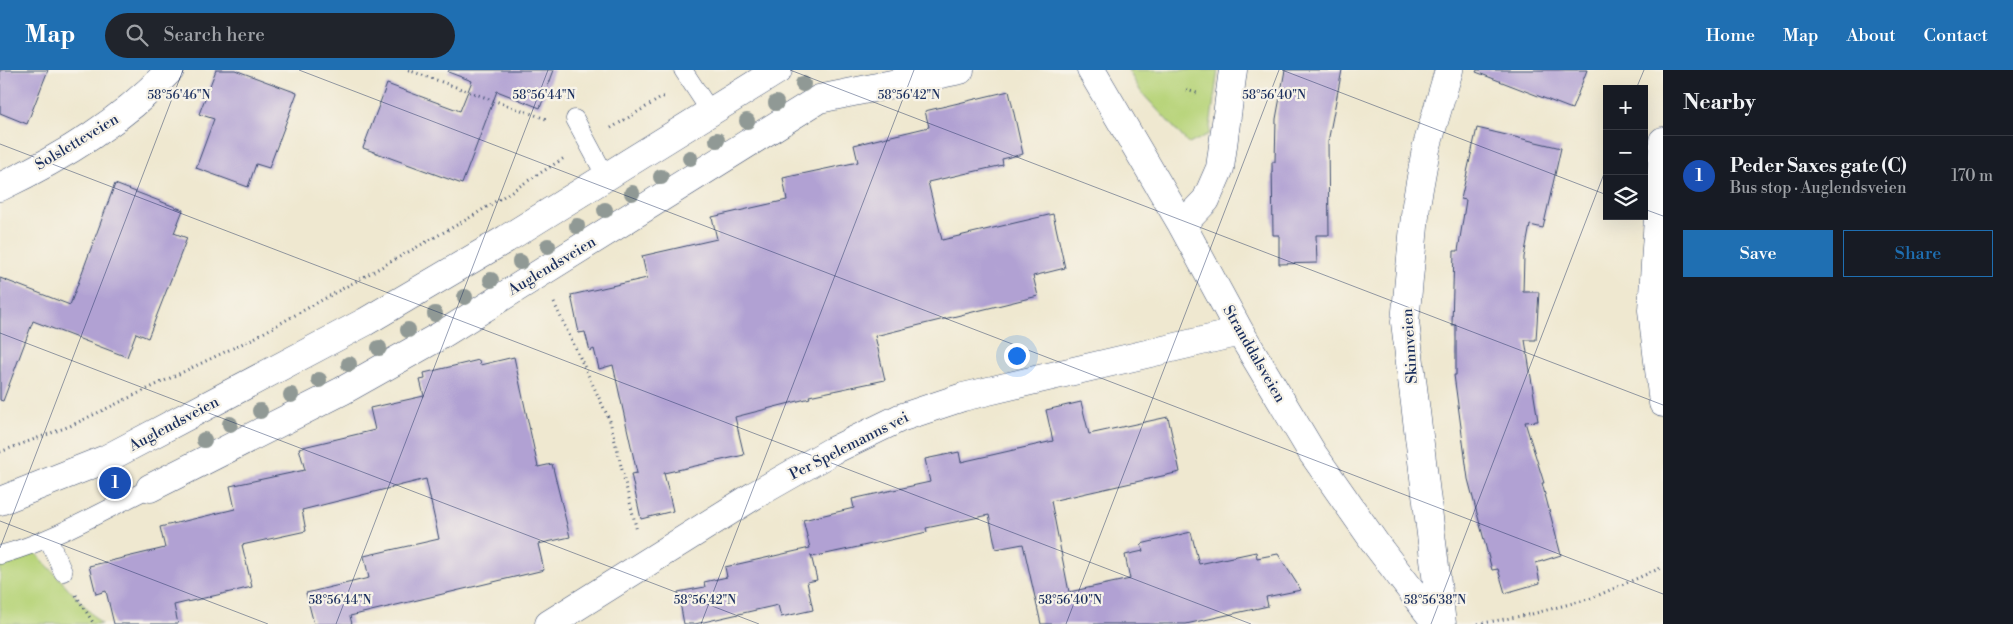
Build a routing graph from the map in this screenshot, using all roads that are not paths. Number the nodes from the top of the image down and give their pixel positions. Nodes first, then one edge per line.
1 (170, 70) edge
2 (778, 70) edge
3 (960, 70) edge
4 (1091, 70) edge
5 (1233, 70) edge
6 (1449, 70) edge
7 (686, 76) edge
8 (710, 111) junction
9 (582, 131) road end
10 (1663, 141) edge
11 (606, 177) junction
12 (0, 187) edge
13 (1182, 225) junction
14 (1240, 332) junction
15 (1663, 403) edge
16 (150, 488) joint
17 (0, 501) edge
18 (48, 538) junction
19 (0, 555) edge
20 (63, 572) dead end
21 (549, 624) edge
22 (1438, 624) edge
23 (1442, 624) edge

1 - 12 street, Solsletteveien
2 - 8 street, Auglendsveien
3 - 16 street, Auglendsveien
4 - 13 street, Stranddalsveien
5 - 13 street
6 - 23 street, Skinnveien
7 - 8 lane
8 - 11 street, Auglendsveien
9 - 11 lane
10 - 15 street
11 - 17 street, Auglendsveien
13 - 14 street, Stranddalsveien
14 - 21 street, Per Spelemanns vei
14 - 22 street, Stranddalsveien
16 - 18 lane
18 - 19 lane
18 - 20 lane

